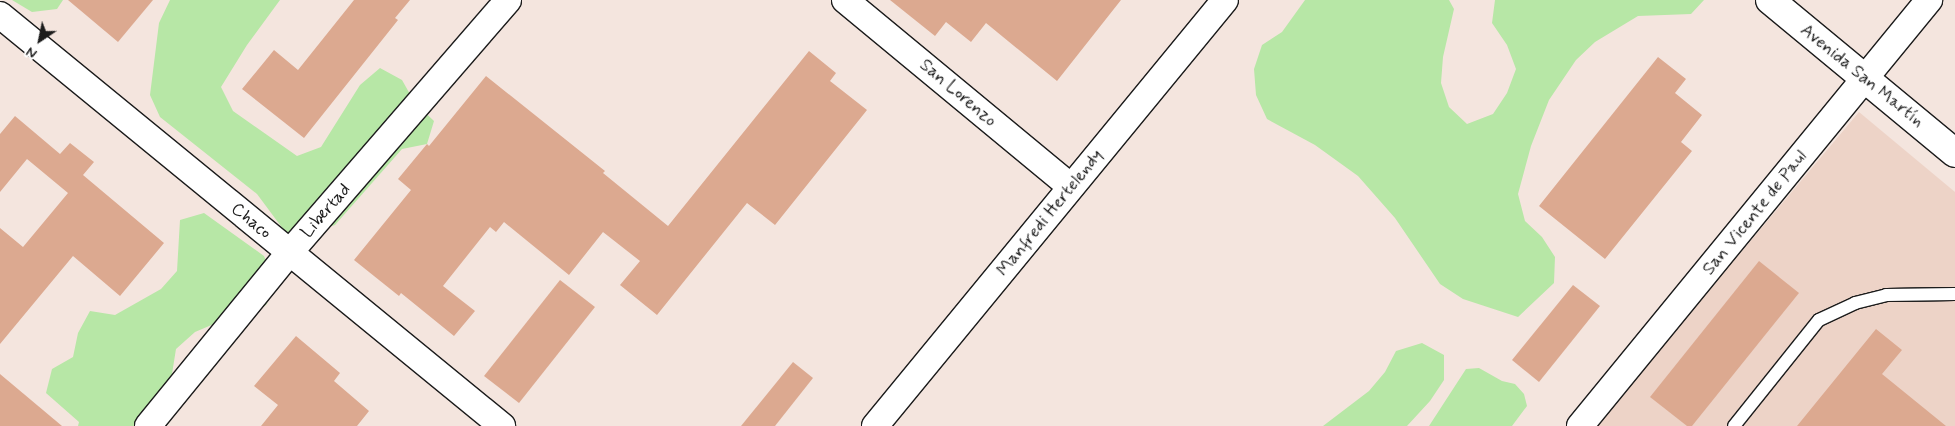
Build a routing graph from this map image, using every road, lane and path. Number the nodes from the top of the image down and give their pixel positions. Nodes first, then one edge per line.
1 (508, 0) edge
2 (845, 0) edge
3 (1224, 0) edge
4 (1770, 0) edge
5 (1930, 0) edge
6 (0, 15) edge
7 (1865, 79) junction
8 (1955, 153) edge
9 (1071, 187) junction
10 (290, 252) junction
11 (1955, 294) edge
12 (148, 426) edge
13 (502, 426) edge
14 (875, 426) edge
15 (1580, 426) edge
16 (1734, 426) edge

1 - 10 street, Libertad
2 - 9 street, San Lorenzo
3 - 9 street, Manfredi Hertelendy
4 - 7 main road, Avenida San Martín
5 - 7 street, San Vicente de Paul
6 - 10 street, Chaco
7 - 8 main road, Avenida San Martín
7 - 15 street, San Vicente de Paul
9 - 14 street, Manfredi Hertelendy
10 - 12 street, Libertad
10 - 13 street, Chaco
11 - 16 lane

